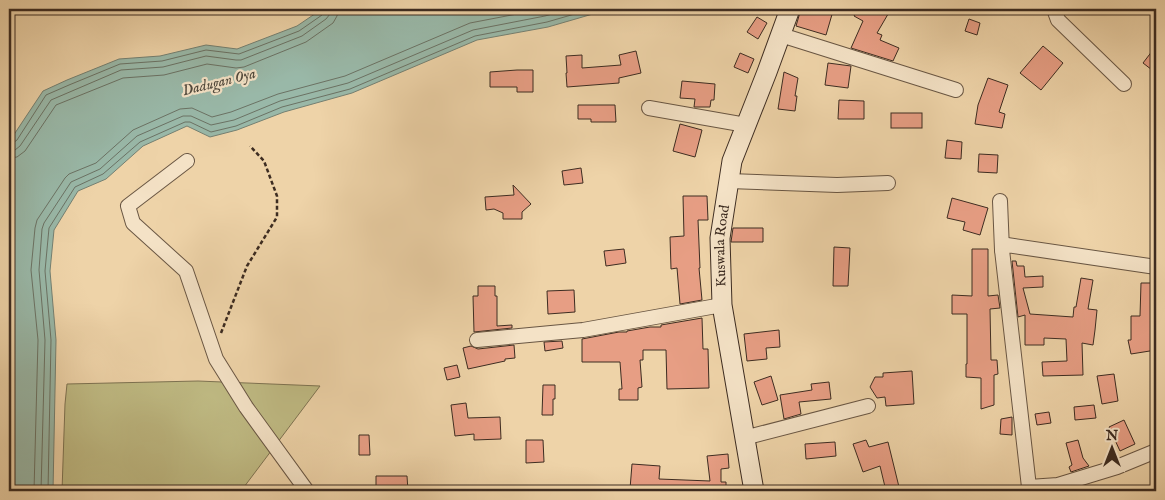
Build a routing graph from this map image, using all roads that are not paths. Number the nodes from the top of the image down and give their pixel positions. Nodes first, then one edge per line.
1 (790, 9) edge
2 (1054, 9) edge
3 (781, 35) junction
4 (1124, 84) dead end
5 (956, 90) dead end
6 (650, 108) dead end
7 (746, 125) junction
8 (187, 161) dead end
9 (729, 181) junction
10 (888, 183) dead end
11 (1000, 201) dead end
12 (1002, 250) junction
13 (1156, 267) edge
14 (722, 306) junction
15 (477, 340) dead end
16 (868, 406) dead end
17 (744, 438) junction
18 (1156, 452) edge
19 (1030, 489) edge
20 (307, 491) edge
21 (754, 491) edge

1 - 3 street, Kuswala Road
2 - 4 street
3 - 5 street
3 - 7 street, Kuswala Road
6 - 7 street
7 - 9 street, Kuswala Road
8 - 20 street
9 - 10 street
9 - 14 street, Kuswala Road
11 - 12 street
12 - 13 street
12 - 19 street
14 - 15 street
14 - 17 street, Kuswala Road
16 - 17 street
17 - 21 street, Kuswala Road
18 - 19 street

